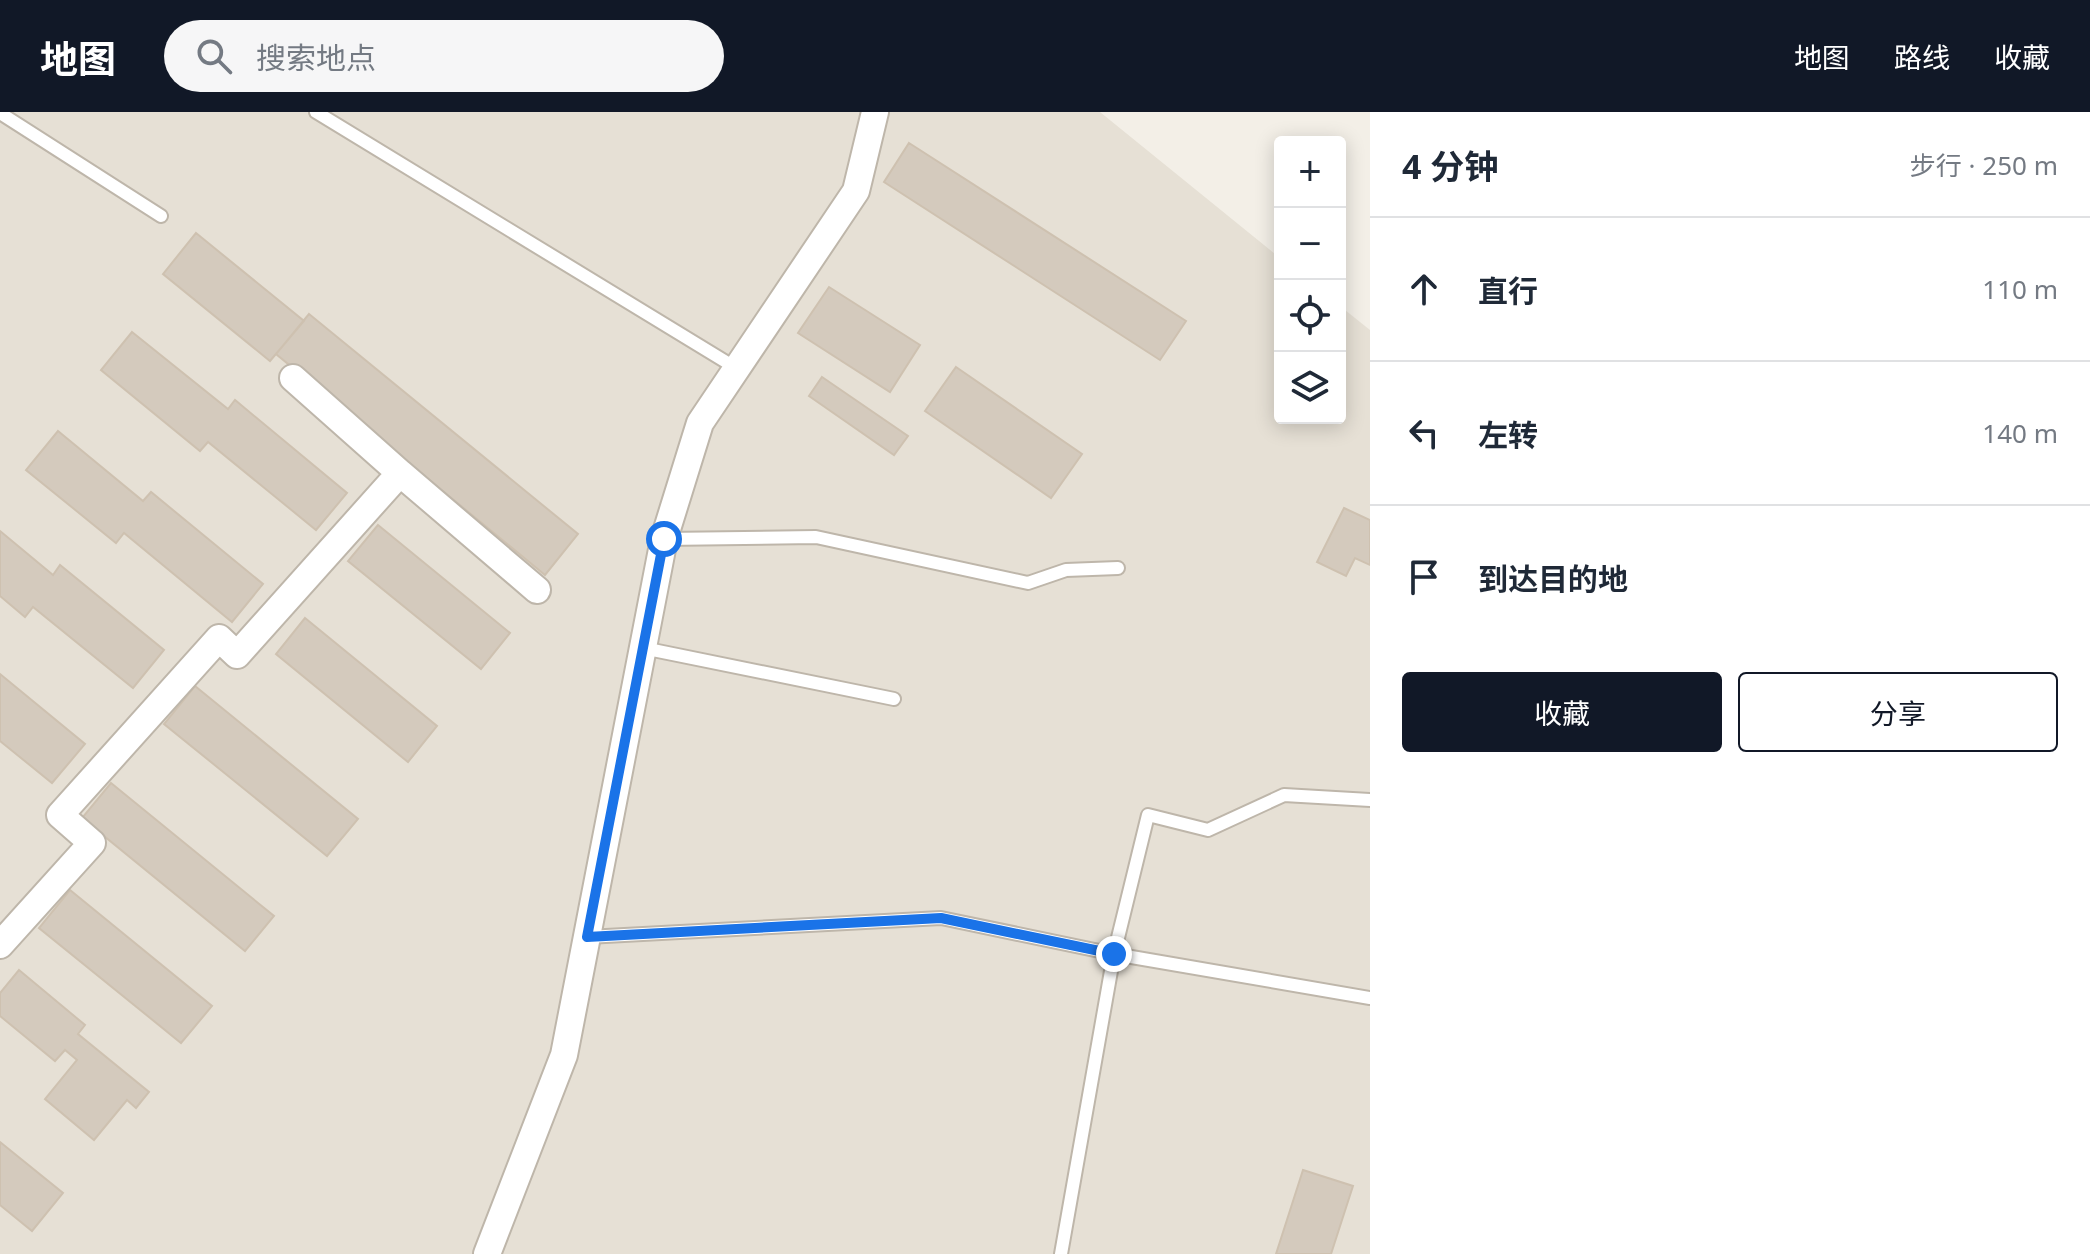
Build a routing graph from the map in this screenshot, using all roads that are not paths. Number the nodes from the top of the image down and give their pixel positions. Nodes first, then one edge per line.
1 (316, 112) edge
2 (875, 112) edge
3 (0, 113) edge
4 (161, 216) dead end
5 (736, 368) junction
6 (293, 378) dead end
7 (400, 473) junction
8 (664, 539) junction
9 (1118, 568) dead end
10 (537, 590) dead end
11 (643, 648) junction
12 (894, 699) dead end
13 (1370, 800) edge
14 (587, 937) junction
15 (0, 945) edge
16 (1114, 954) junction
17 (1370, 998) edge
18 (487, 1254) edge
19 (1061, 1254) edge

1 - 5 lane
2 - 5 street
3 - 4 lane
5 - 8 street
6 - 7 street
7 - 10 street
7 - 15 street
8 - 9 lane
8 - 11 street
11 - 12 lane
11 - 14 street
13 - 16 lane
14 - 16 lane
14 - 18 street
16 - 17 lane
16 - 19 lane

